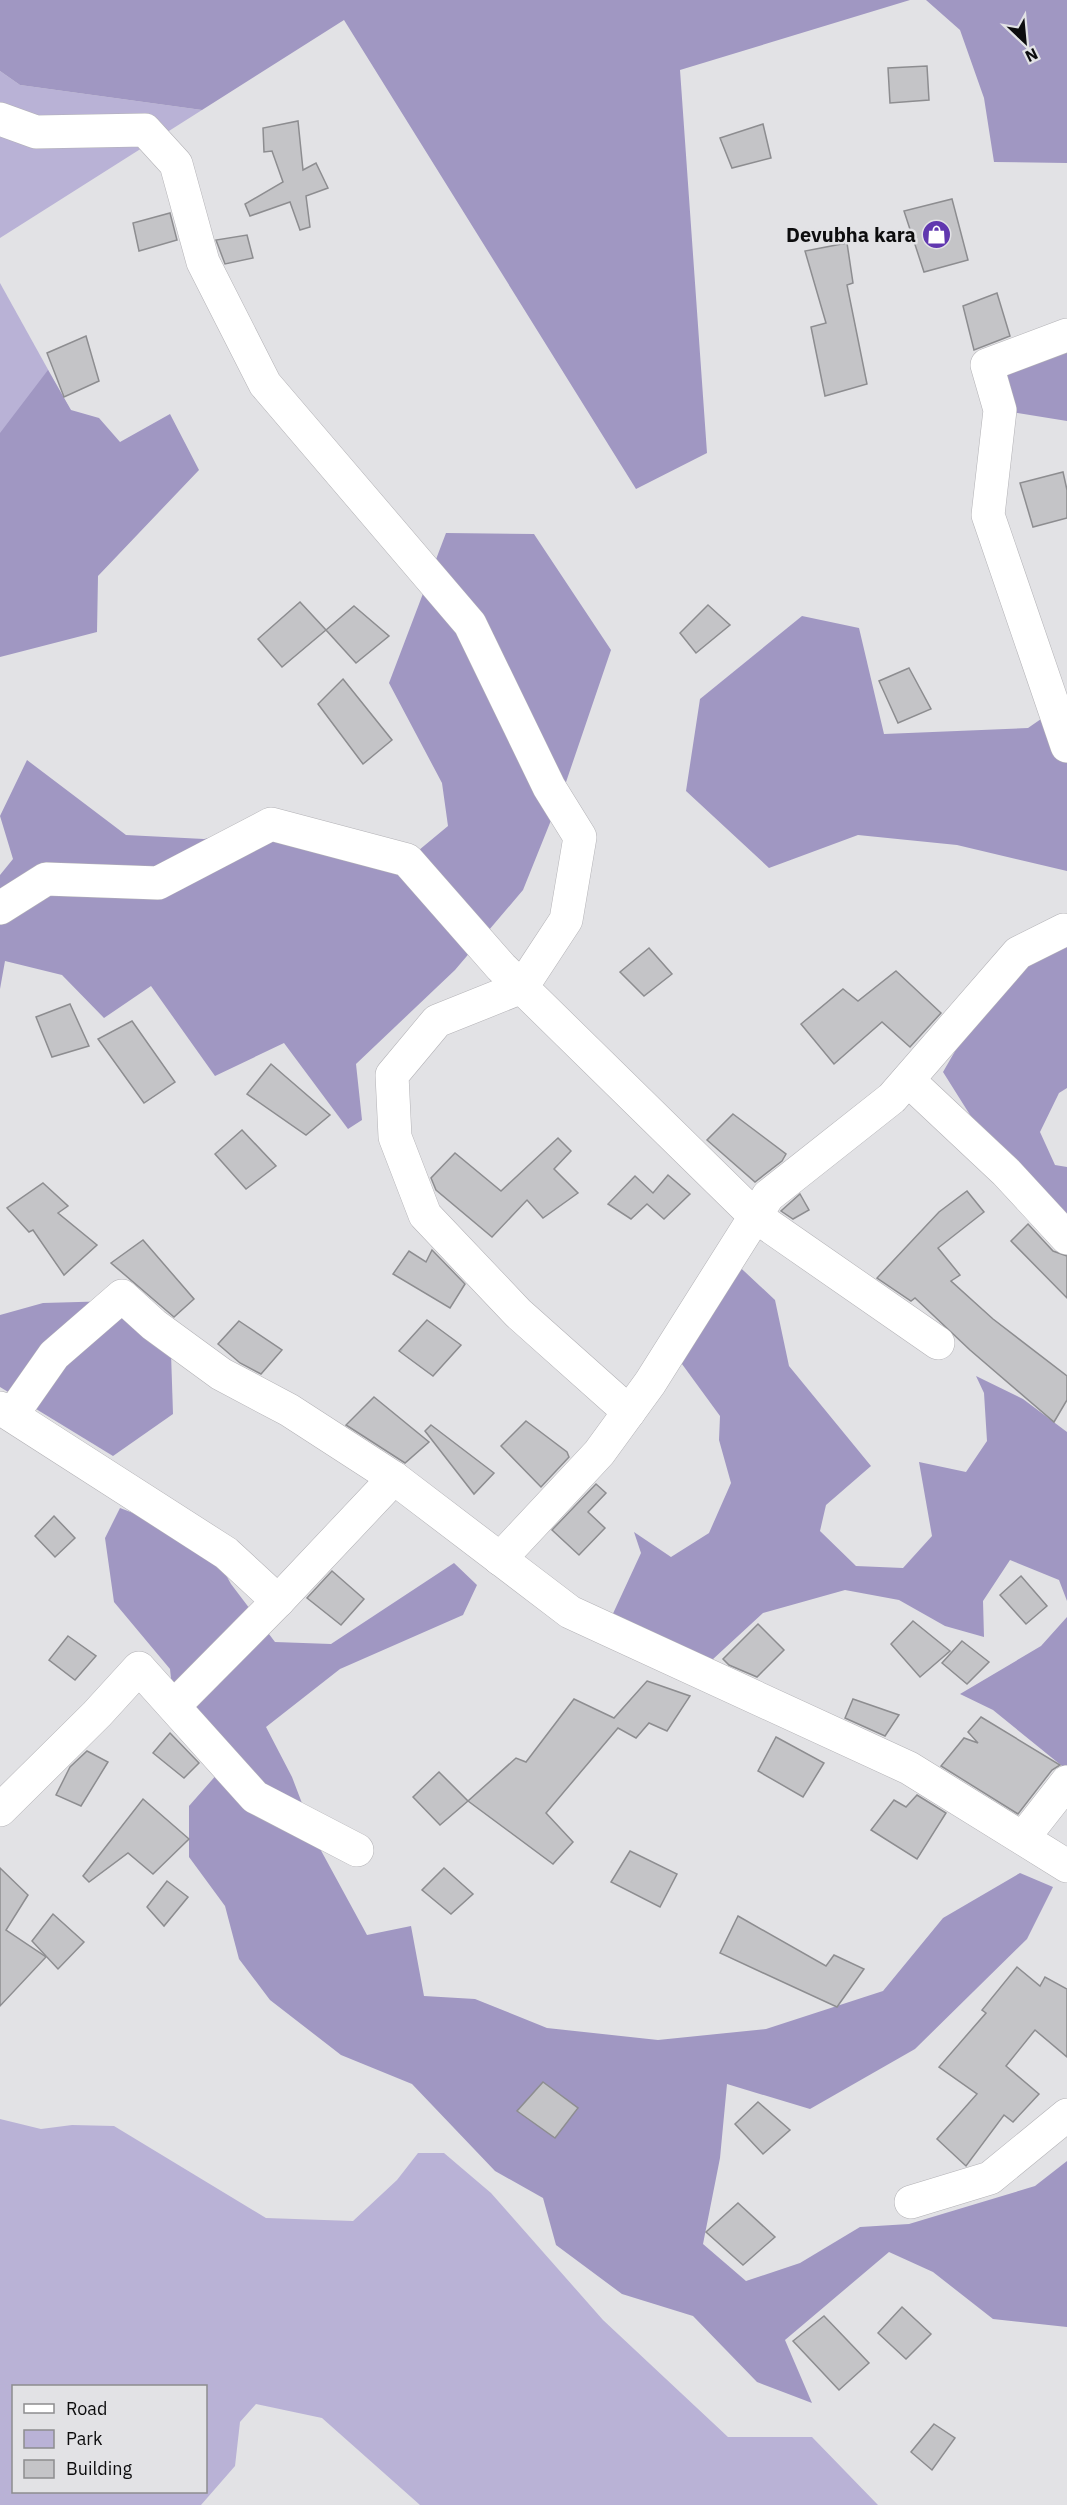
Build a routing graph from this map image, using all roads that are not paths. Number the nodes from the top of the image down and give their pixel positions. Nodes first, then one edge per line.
1 (0, 119) edge
2 (1067, 335) edge
3 (1067, 746) edge
4 (0, 908) edge
5 (1066, 930) edge
6 (522, 987) junction
7 (908, 1080) junction
8 (755, 1216) junction
9 (1067, 1238) edge
10 (939, 1343) dead end
11 (6, 1411) edge
12 (629, 1412) junction
13 (394, 1478) junction
14 (500, 1559) junction
15 (278, 1601) junction
16 (174, 1706) junction
17 (1067, 1782) edge
18 (0, 1810) edge
19 (1023, 1838) junction
20 (357, 1850) dead end
21 (1067, 1866) edge
22 (1067, 2115) edge
23 (911, 2202) dead end

1 - 6 street
2 - 3 street
4 - 6 street
5 - 7 street
6 - 8 street
6 - 12 street
7 - 8 street
7 - 9 street
8 - 10 street
8 - 12 street
11 - 13 street
11 - 15 street
12 - 14 street
13 - 14 street
13 - 15 street
14 - 19 street
15 - 16 street
16 - 18 street
16 - 20 street
17 - 19 street
19 - 21 street
22 - 23 street

